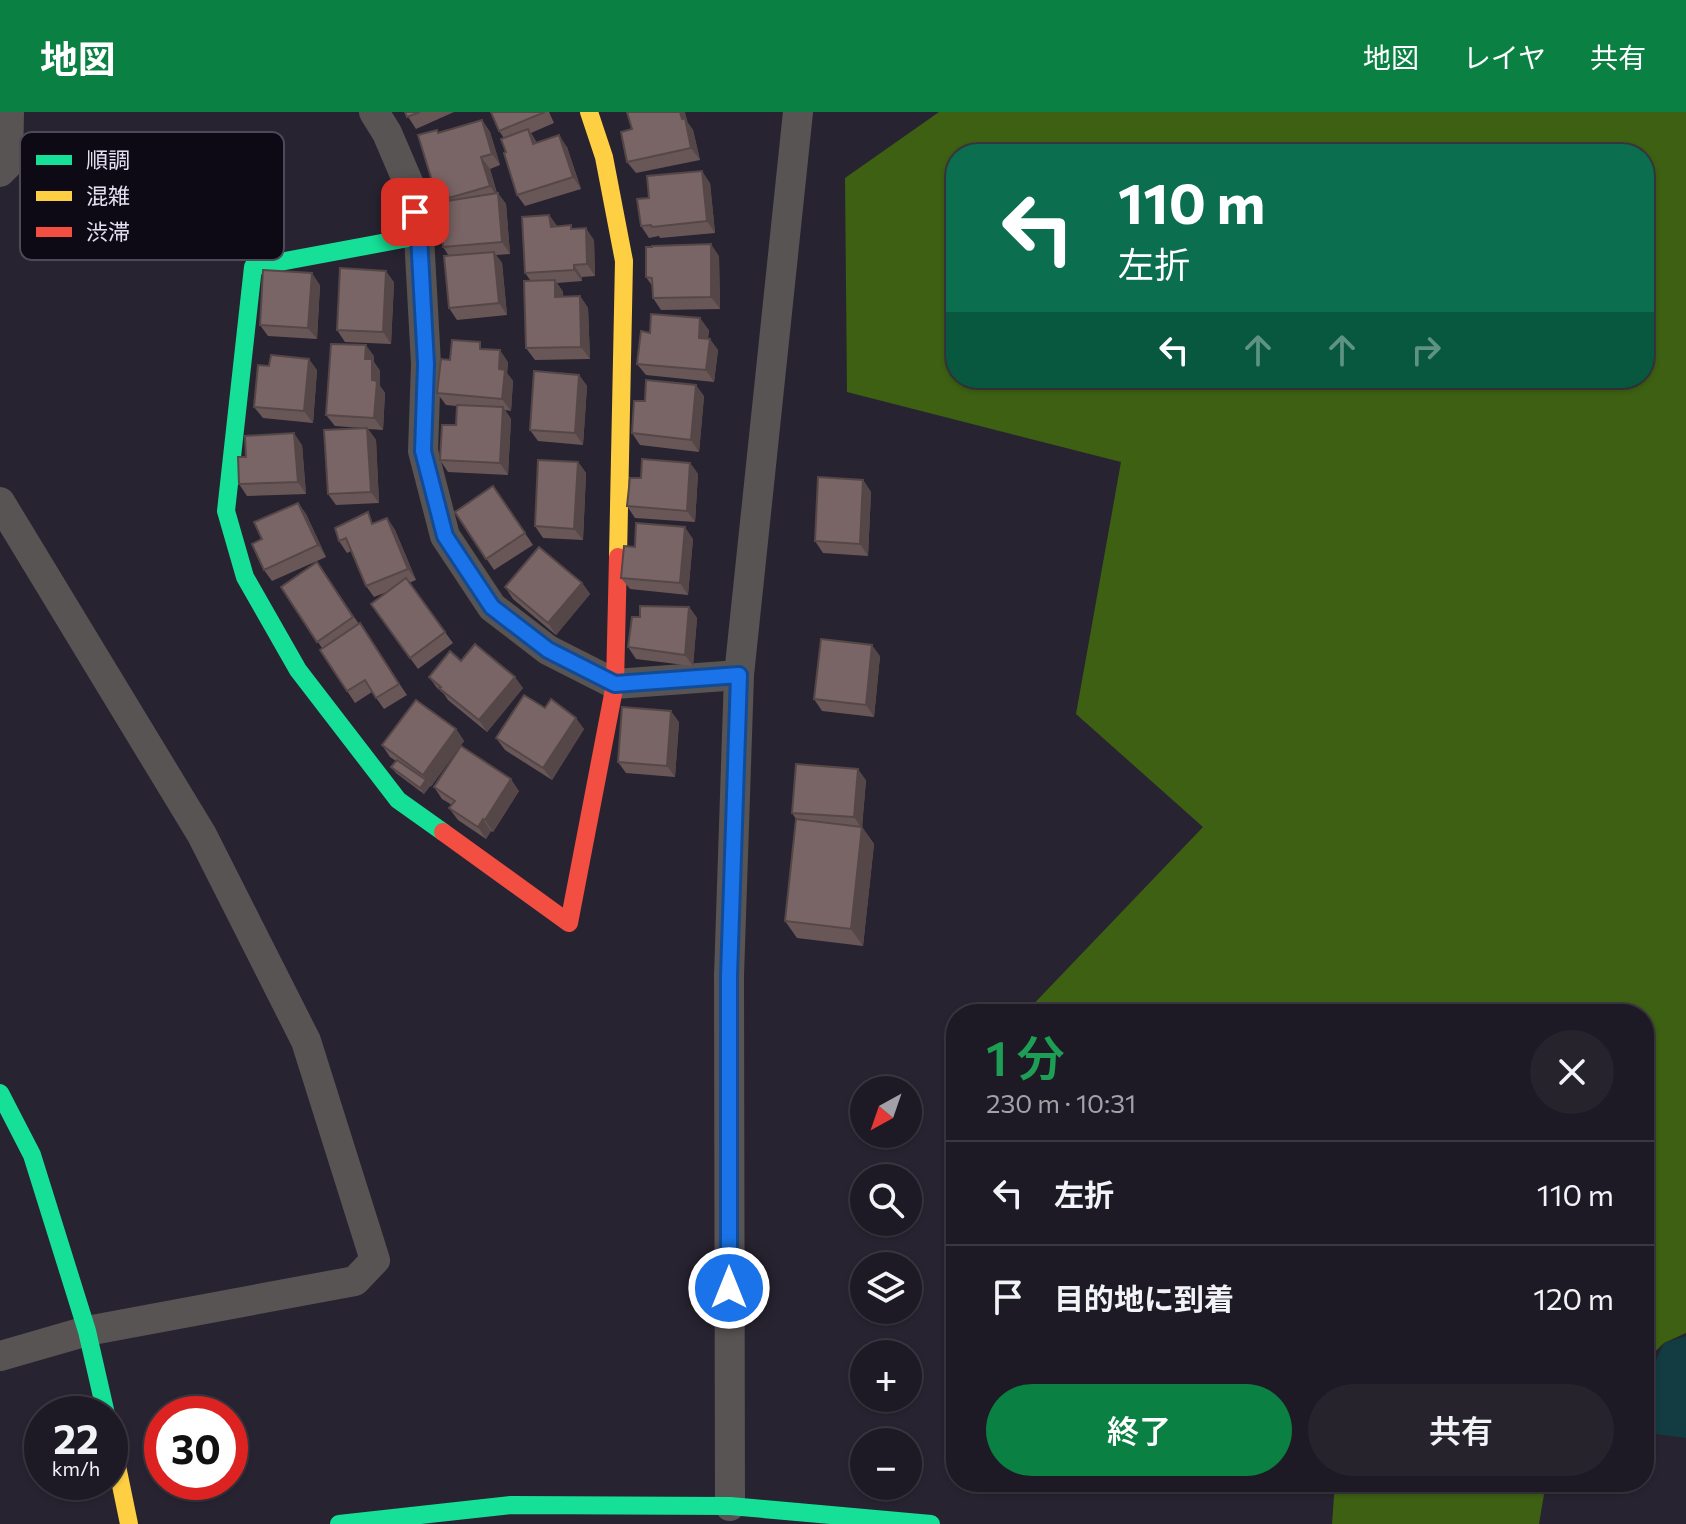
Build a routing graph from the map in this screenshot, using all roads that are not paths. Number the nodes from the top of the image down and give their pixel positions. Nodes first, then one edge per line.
1 (9, 112) edge
2 (374, 112) edge
3 (589, 112) edge
4 (798, 112) edge
5 (0, 172) edge
6 (419, 236) junction
7 (0, 502) edge
8 (739, 675) junction
9 (615, 684) junction
10 (0, 1093) edge
11 (87, 1331) junction
12 (0, 1356) edge
13 (102, 1396) edge
14 (124, 1500) edge
15 (730, 1506) junction
16 (129, 1524) edge
17 (339, 1524) edge
18 (931, 1524) edge

1 - 5 street
2 - 6 street
3 - 9 street
4 - 8 street
6 - 9 street
6 - 9 street
7 - 11 street
8 - 9 street
8 - 15 street
10 - 11 street
11 - 12 street
11 - 13 street
14 - 16 street
15 - 17 street
15 - 18 street

